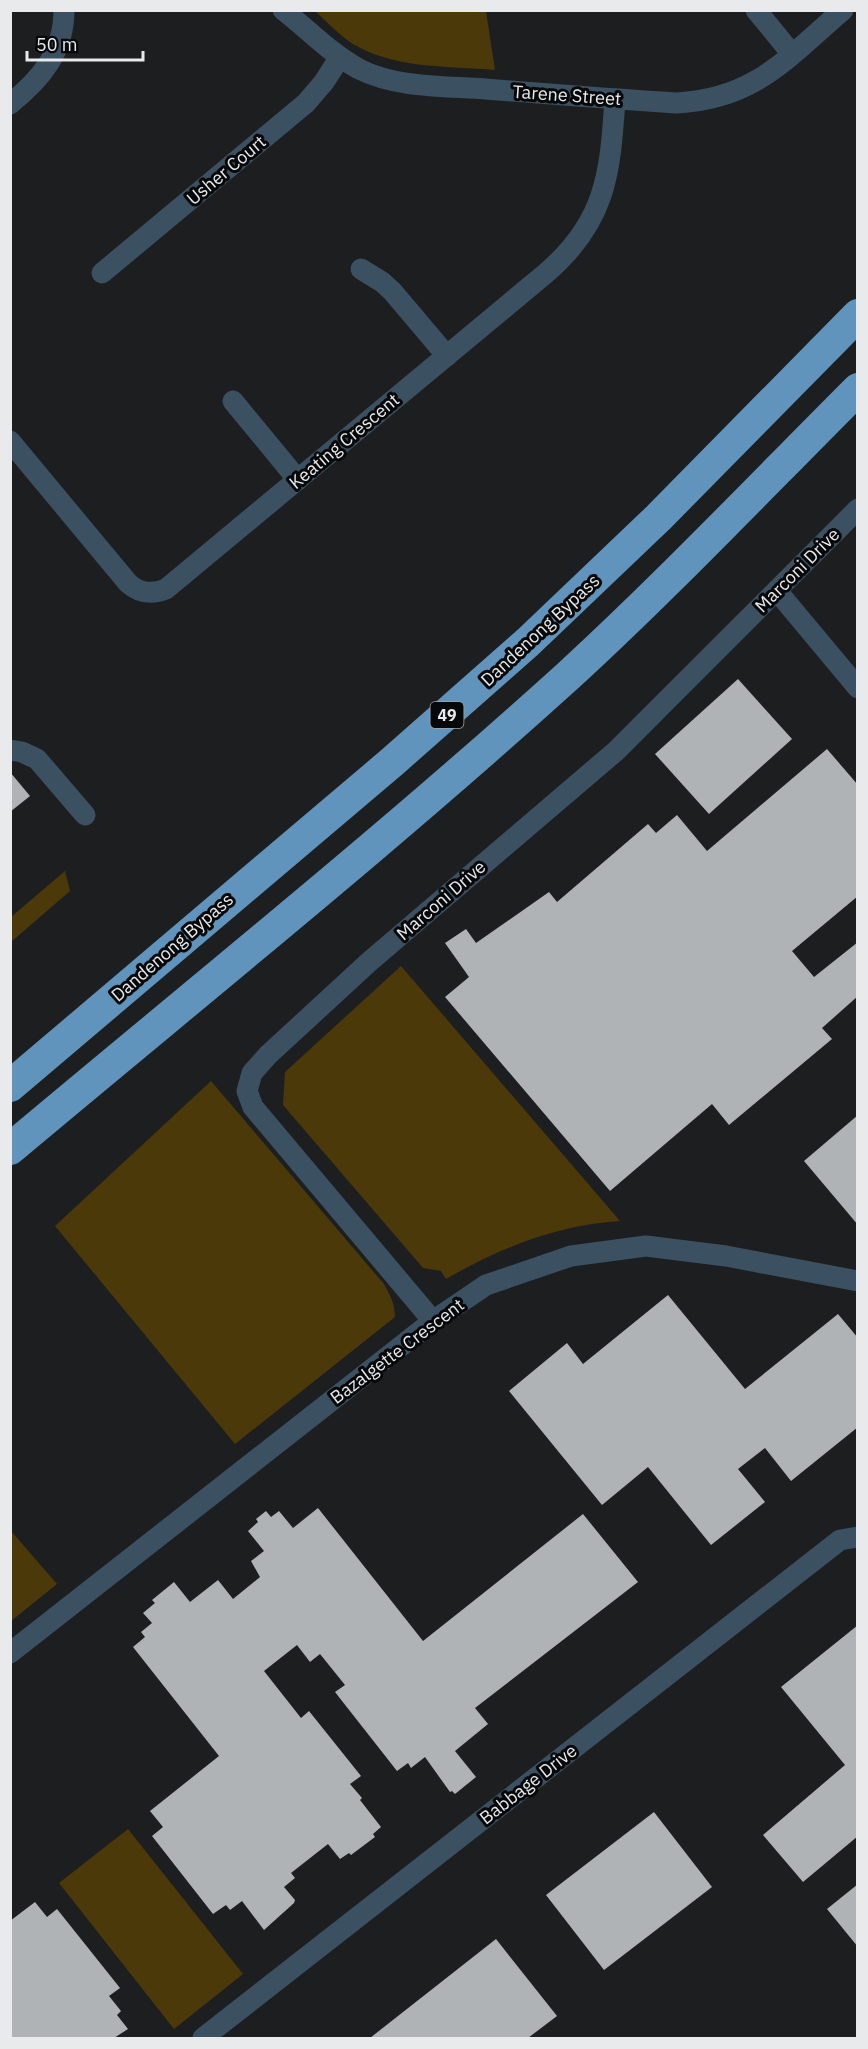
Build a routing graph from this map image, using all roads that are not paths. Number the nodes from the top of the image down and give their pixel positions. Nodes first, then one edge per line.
1 (64, 10) edge
2 (283, 10) edge
3 (756, 10) edge
4 (843, 10) edge
5 (792, 54) junction
6 (340, 57) junction
7 (615, 99) junction
8 (10, 104) edge
9 (361, 269) dead end
10 (102, 273) dead end
11 (858, 315) edge
12 (447, 356) junction
13 (858, 389) edge
14 (232, 401) dead end
15 (10, 441) edge
16 (298, 480) junction
17 (858, 509) edge
18 (777, 591) junction
19 (858, 688) edge
20 (10, 750) edge
21 (84, 815) dead end
22 (10, 1086) edge
23 (10, 1149) edge
24 (858, 1281) edge
25 (433, 1321) junction
26 (858, 1537) edge
27 (10, 1653) edge
28 (203, 2038) edge

1 - 8 street
2 - 6 street, Tarene Street
3 - 5 street
4 - 5 street, Tarene Street
5 - 7 street, Tarene Street
6 - 7 street, Tarene Street
6 - 10 street, Usher Court
7 - 12 street, Keating Crescent
9 - 12 street
11 - 22 highway, Dandenong Bypass / 49
12 - 16 street, Keating Crescent
13 - 23 highway
14 - 16 street
15 - 16 street, Keating Crescent
17 - 18 street, Marconi Drive
18 - 19 street
18 - 25 street, Marconi Drive
20 - 21 street
24 - 25 street, Bazalgette Crescent
25 - 27 street, Bazalgette Crescent
26 - 28 street, Babbage Drive

